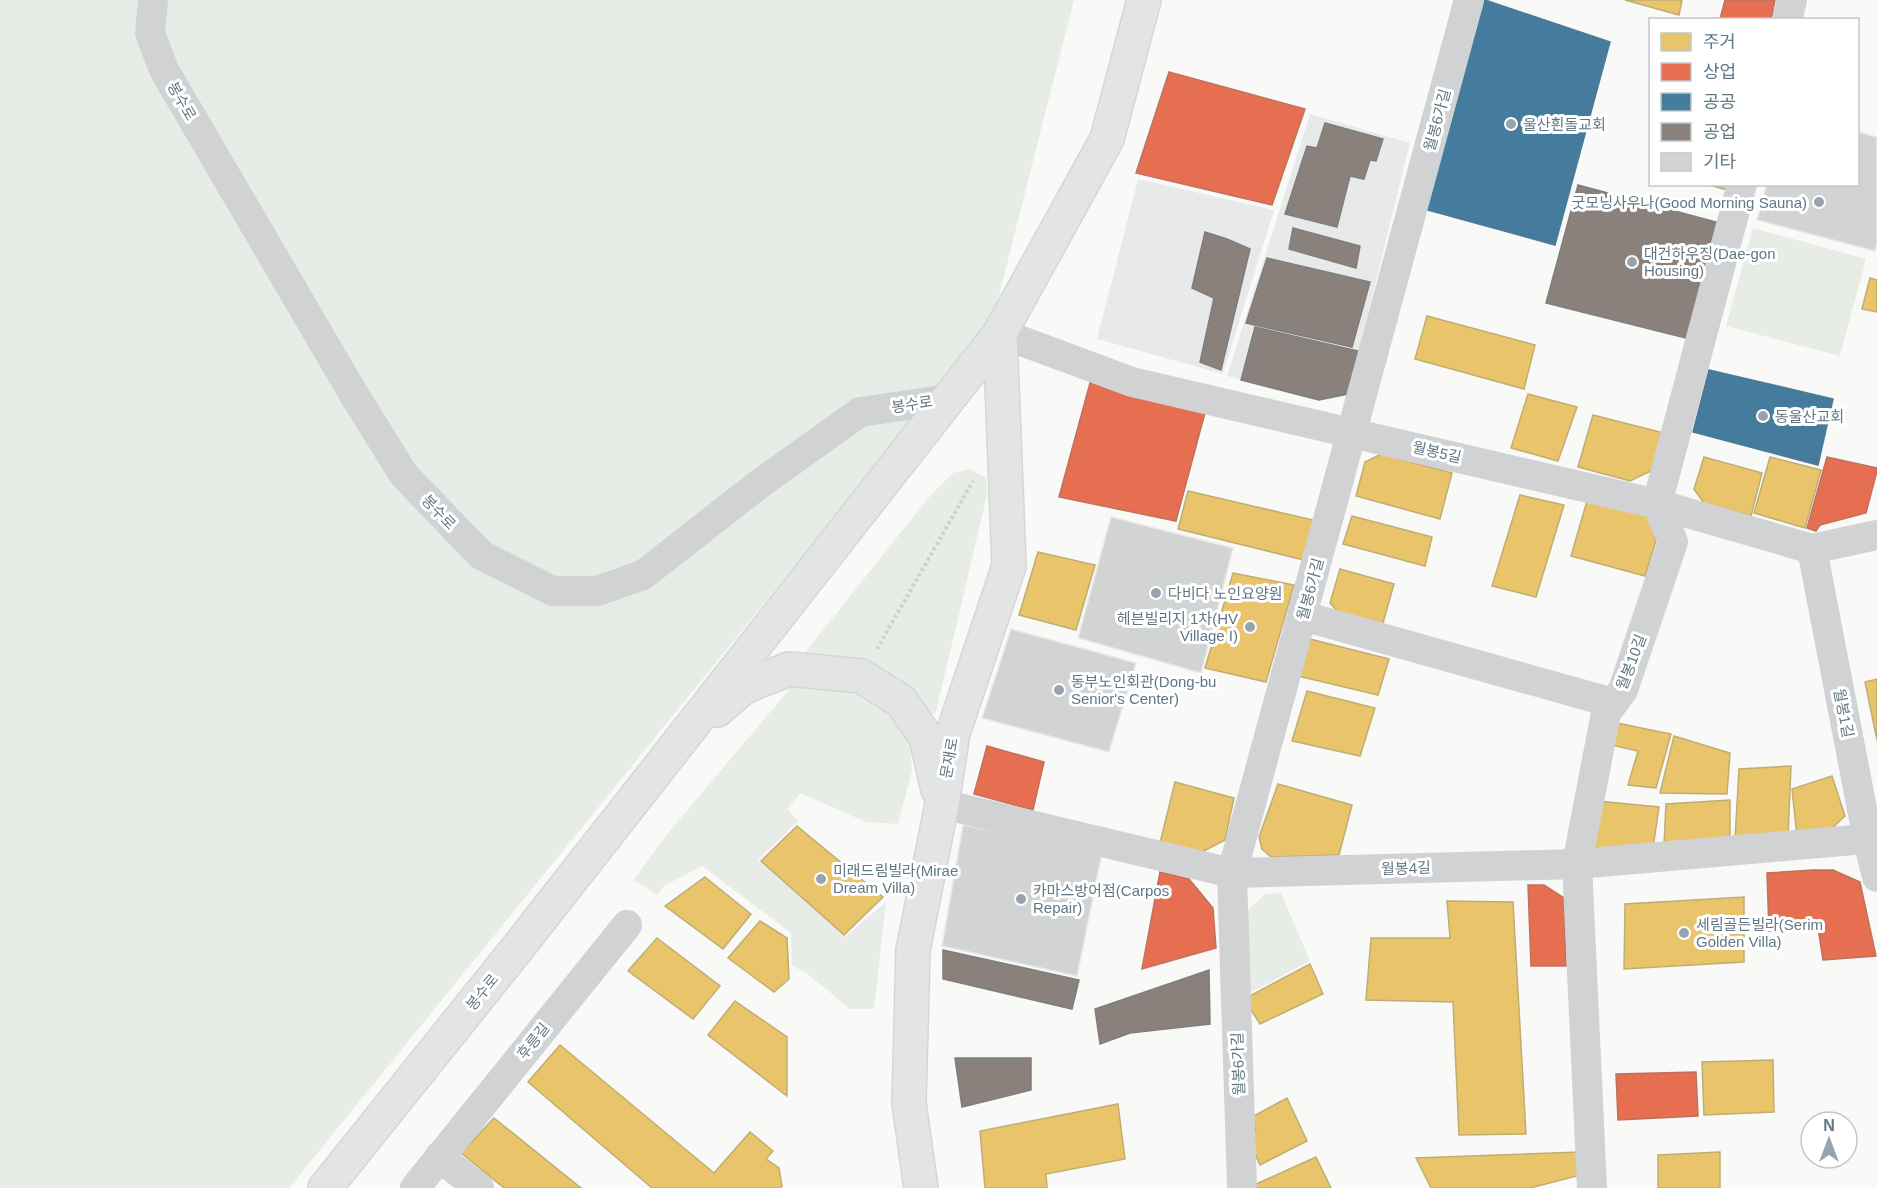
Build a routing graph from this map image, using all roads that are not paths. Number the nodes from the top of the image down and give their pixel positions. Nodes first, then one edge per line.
1 (153, 0) edge
2 (1144, 0) edge
3 (1469, 0) edge
4 (1792, 0) edge
5 (1787, 18) edge
6 (1741, 186) edge
7 (1000, 333) junction
8 (949, 399) junction
9 (1353, 433) junction
10 (1657, 504) junction
11 (1877, 535) edge
12 (1812, 549) junction
13 (1303, 616) junction
14 (1613, 703) junction
15 (676, 743) junction
16 (942, 804) junction
17 (1872, 839) edge
18 (1577, 864) junction
19 (1232, 873) junction
20 (1877, 877) edge
21 (627, 926) dead end
22 (440, 1157) junction
23 (325, 1188) edge
24 (415, 1188) edge
25 (479, 1188) edge
26 (921, 1188) edge
27 (1242, 1188) edge
28 (1592, 1188) edge

1 - 8 street, 봉수로
2 - 7 main road, 봉수로
3 - 9 street, 월봉6가길
4 - 5 street
6 - 10 street
7 - 8 main road, 봉수로
7 - 9 street, 월봉5길
7 - 16 main road, 문재로
8 - 15 main road, 봉수로
9 - 10 street, 월봉5길
9 - 13 street, 월봉6가길
10 - 12 street, 월봉5길
10 - 14 street, 월봉10길
11 - 12 street, 월봉5길
12 - 17 street, 월봉1길
13 - 14 street
13 - 19 street, 월봉6가길
14 - 18 street, 월봉10길
15 - 16 main road
15 - 23 main road, 봉수로
16 - 19 street, 월봉4길
16 - 26 main road, 문재로
17 - 18 street, 월봉4길
17 - 20 street, 월봉1길
18 - 19 street, 월봉4길
18 - 28 street, 월봉10길
19 - 27 street, 월봉6가길
21 - 22 street, 후릉길
22 - 24 street, 후릉길
22 - 25 street

